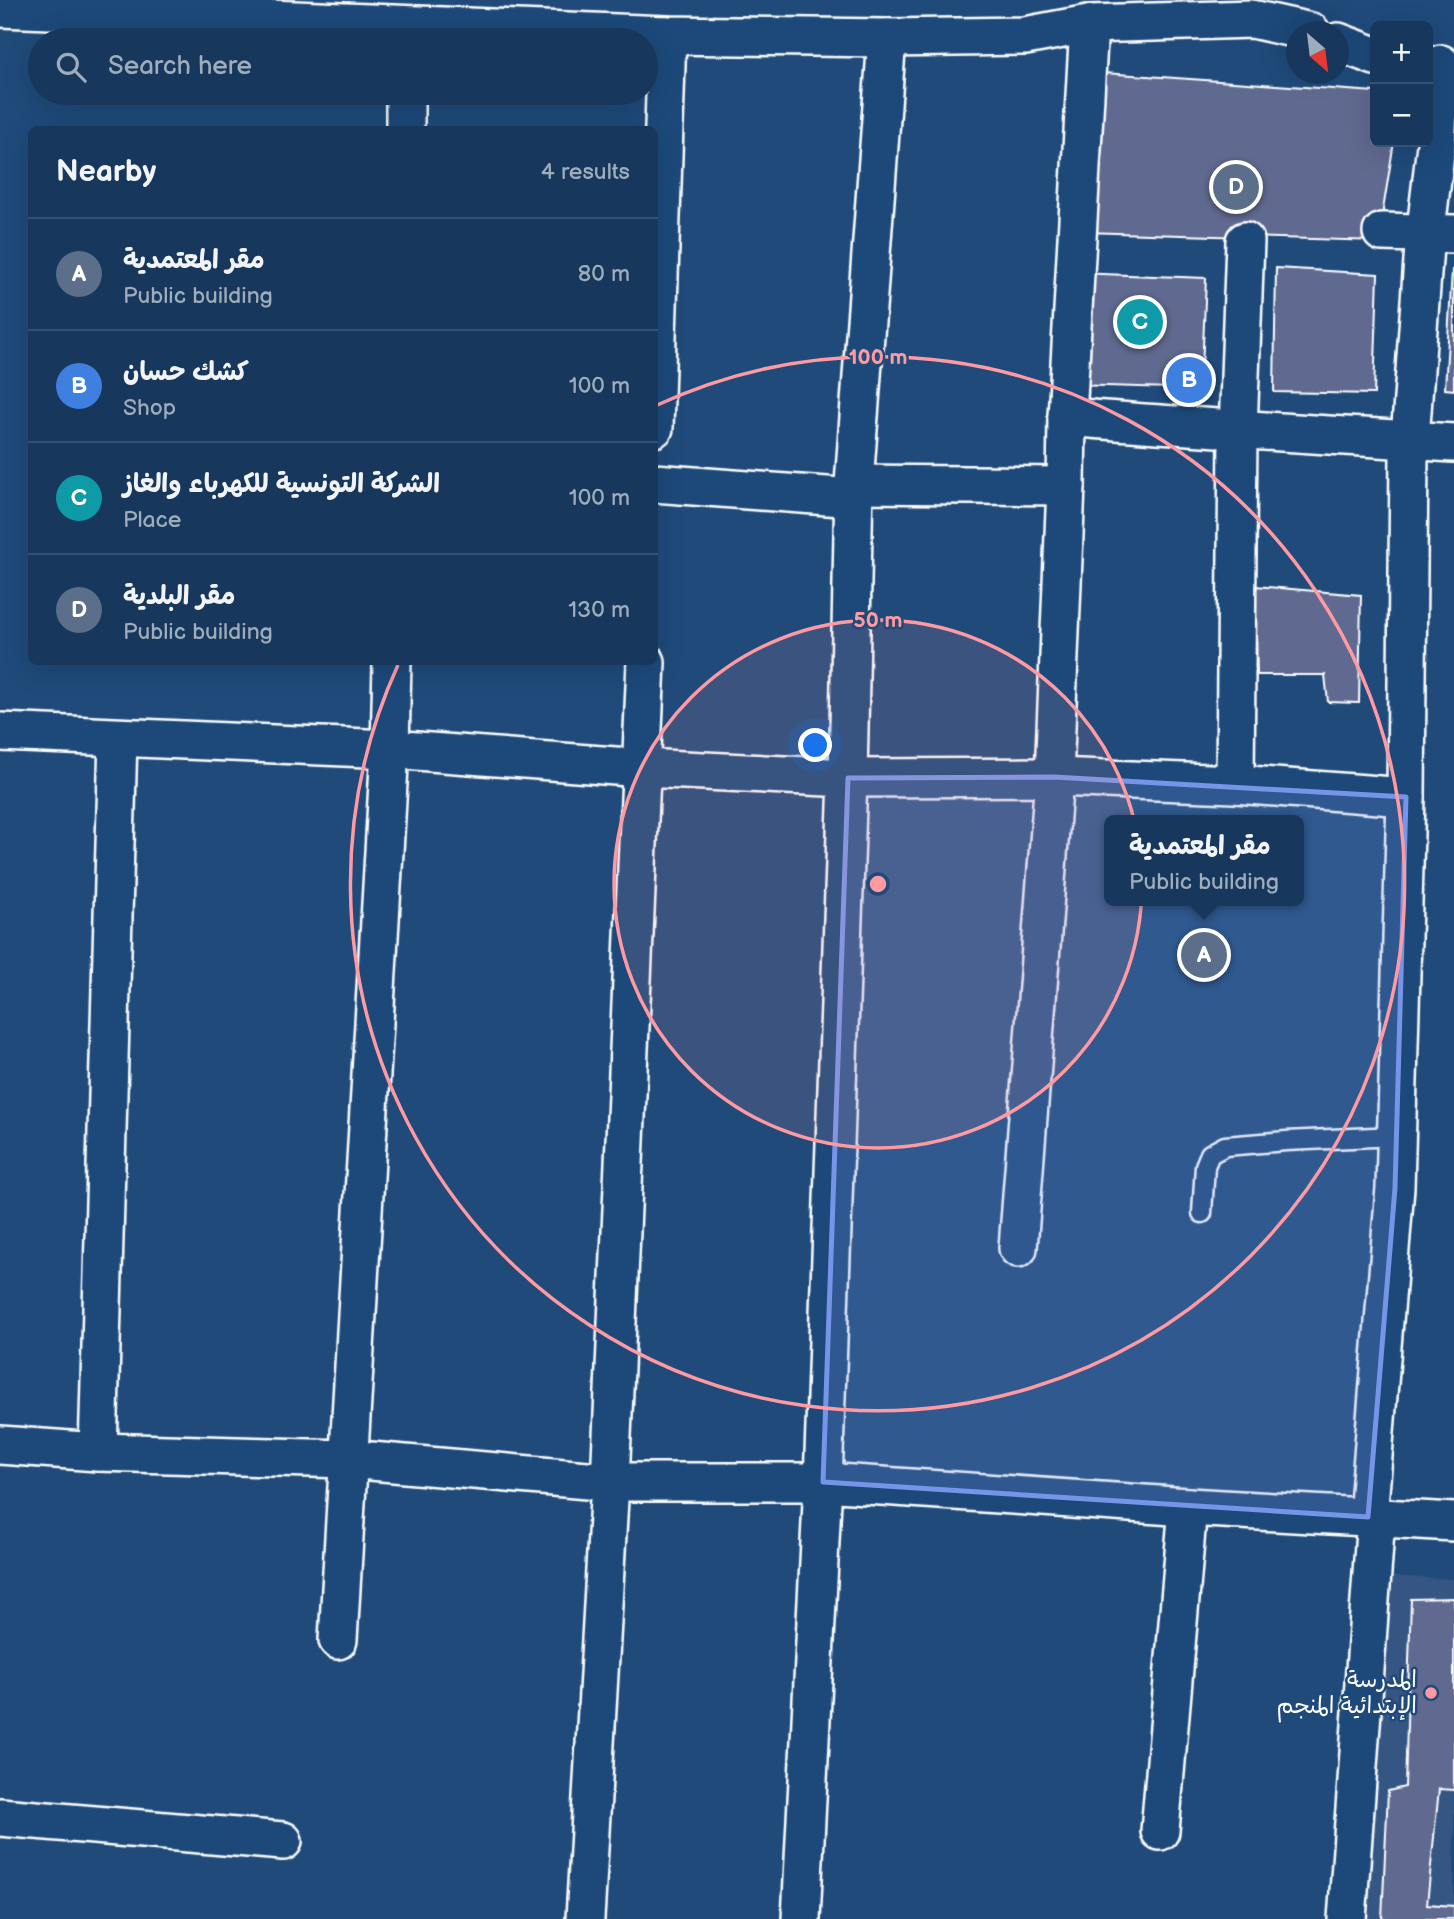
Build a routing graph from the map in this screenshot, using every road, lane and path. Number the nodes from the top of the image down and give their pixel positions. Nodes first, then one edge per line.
1 (0, 8) edge
2 (294, 10) edge
3 (1088, 24) junction
4 (1286, 26) edge
5 (386, 28) edge
6 (658, 35) edge
7 (667, 35) junction
8 (887, 38) junction
9 (1349, 46) edge
10 (1370, 54) edge
11 (1441, 64) edge
12 (405, 105) edge
13 (405, 126) edge
14 (1382, 232) dead end
15 (1440, 234) edge
16 (1245, 241) dead end
17 (658, 307) edge
18 (1067, 417) junction
19 (1238, 431) junction
20 (1410, 438) junction
21 (1454, 443) edge
22 (658, 483) edge
23 (1066, 486) junction
24 (854, 491) junction
25 (392, 665) edge
26 (646, 665) edge
27 (0, 733) edge
28 (118, 738) junction
29 (390, 749) junction
30 (642, 768) junction
31 (1054, 777) junction
32 (848, 778) junction
33 (1235, 784) junction
34 (1406, 797) junction
35 (1396, 1136) junction
36 (1202, 1213) dead end
37 (1018, 1248) dead end
38 (0, 1445) edge
39 (98, 1452) junction
40 (348, 1459) junction
41 (610, 1482) junction
42 (823, 1482) junction
43 (1188, 1507) junction
44 (1372, 1517) junction
45 (1454, 1522) edge
46 (338, 1640) dead end
47 (0, 1817) edge
48 (1160, 1831) dead end
49 (284, 1841) dead end
50 (585, 1919) edge
51 (801, 1919) edge
52 (1347, 1919) edge

1 - 2 street
2 - 5 street
3 - 4 street
3 - 8 street
3 - 18 street
6 - 7 street
7 - 8 street
7 - 17 street
8 - 24 street
9 - 10 street
11 - 15 street
12 - 13 street
14 - 15 street
15 - 20 street
16 - 19 street
18 - 19 street
18 - 23 street
19 - 20 street
19 - 33 street
20 - 21 street
20 - 34 street
22 - 24 street
23 - 24 street
23 - 31 street
24 - 32 street
25 - 29 street
26 - 30 street
27 - 28 street
28 - 29 street
28 - 39 street
29 - 30 street
29 - 40 street
30 - 32 street
30 - 41 street
31 - 32 street
31 - 33 street
31 - 37 street
32 - 42 street
33 - 34 street
34 - 35 street
35 - 36 lane
35 - 44 street
38 - 39 street
39 - 40 street
40 - 41 street
40 - 46 street
41 - 42 street
41 - 50 street
42 - 43 street
42 - 51 street
43 - 44 street
43 - 48 street
44 - 45 street
44 - 52 street
47 - 49 street

